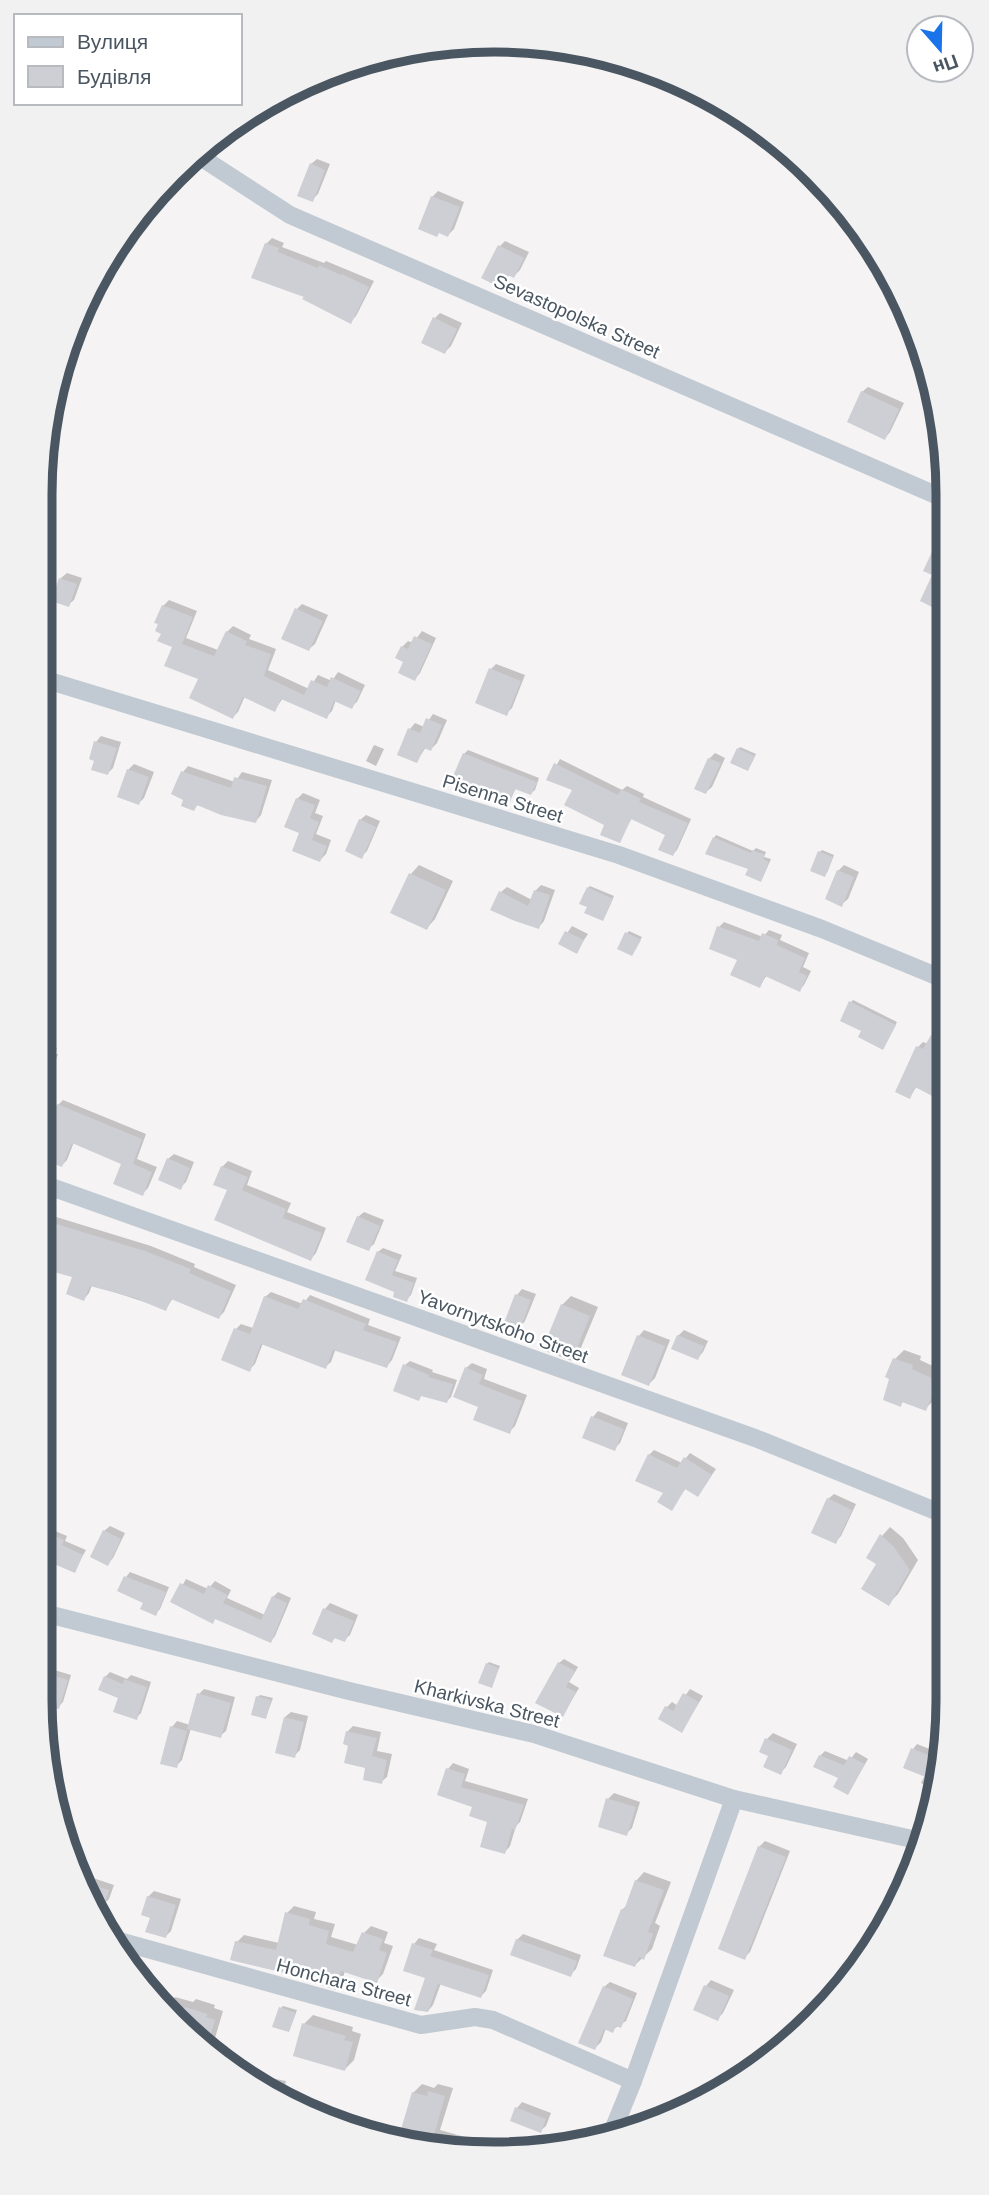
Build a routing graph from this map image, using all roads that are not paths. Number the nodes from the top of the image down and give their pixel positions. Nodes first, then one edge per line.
1 (205, 160) edge
2 (936, 495) edge
3 (52, 682) edge
4 (936, 976) edge
5 (52, 1187) edge
6 (936, 1511) edge
7 (52, 1615) edge
8 (734, 1800) junction
9 (914, 1839) edge
10 (125, 1943) edge
11 (633, 2081) junction
12 (617, 2125) edge

1 - 2 street, Sevastopolska Street
3 - 4 street, Pisenna Street
5 - 6 street, Yavornytskoho Street
7 - 8 street, Kharkivska Street
8 - 9 street, Kharkivska Street
8 - 11 street
10 - 11 street, Honchara Street
11 - 12 street

